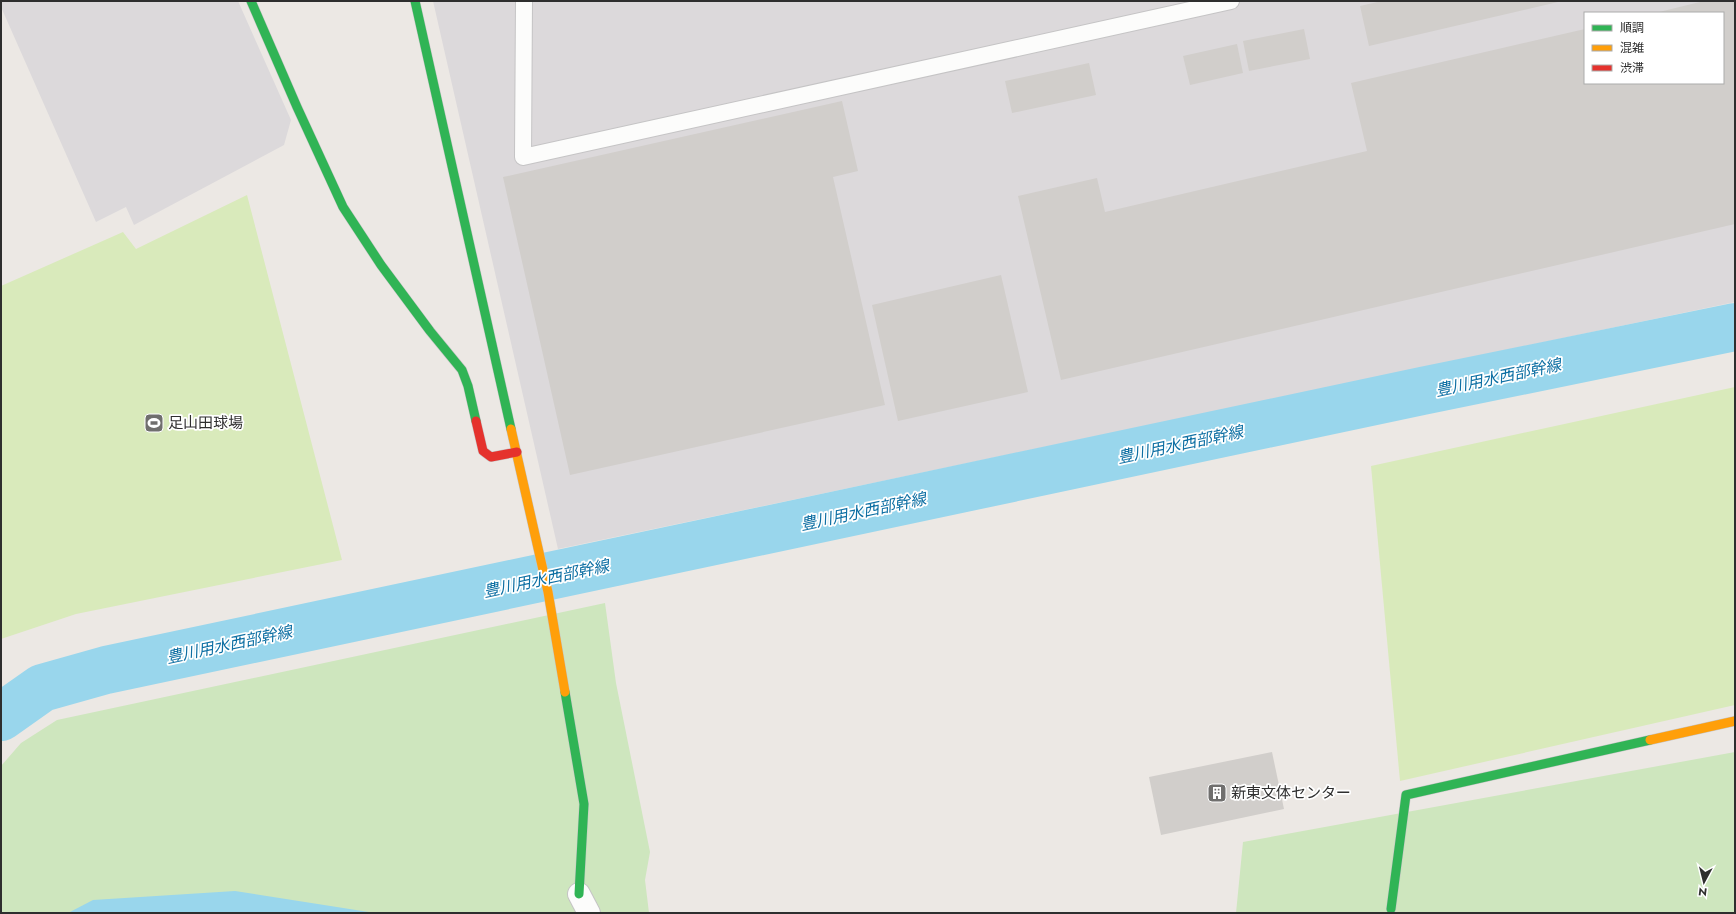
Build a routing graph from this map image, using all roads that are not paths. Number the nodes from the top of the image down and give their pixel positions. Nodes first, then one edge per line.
1 (251, 1) edge
2 (415, 1) edge
3 (524, 1) edge
4 (1231, 1) edge
5 (517, 452) junction
6 (1735, 722) edge
7 (577, 903) edge
8 (1391, 909) dead end
9 (589, 913) edge

1 - 5 street
2 - 5 street
3 - 4 lane
5 - 7 street
6 - 8 street
7 - 9 street

